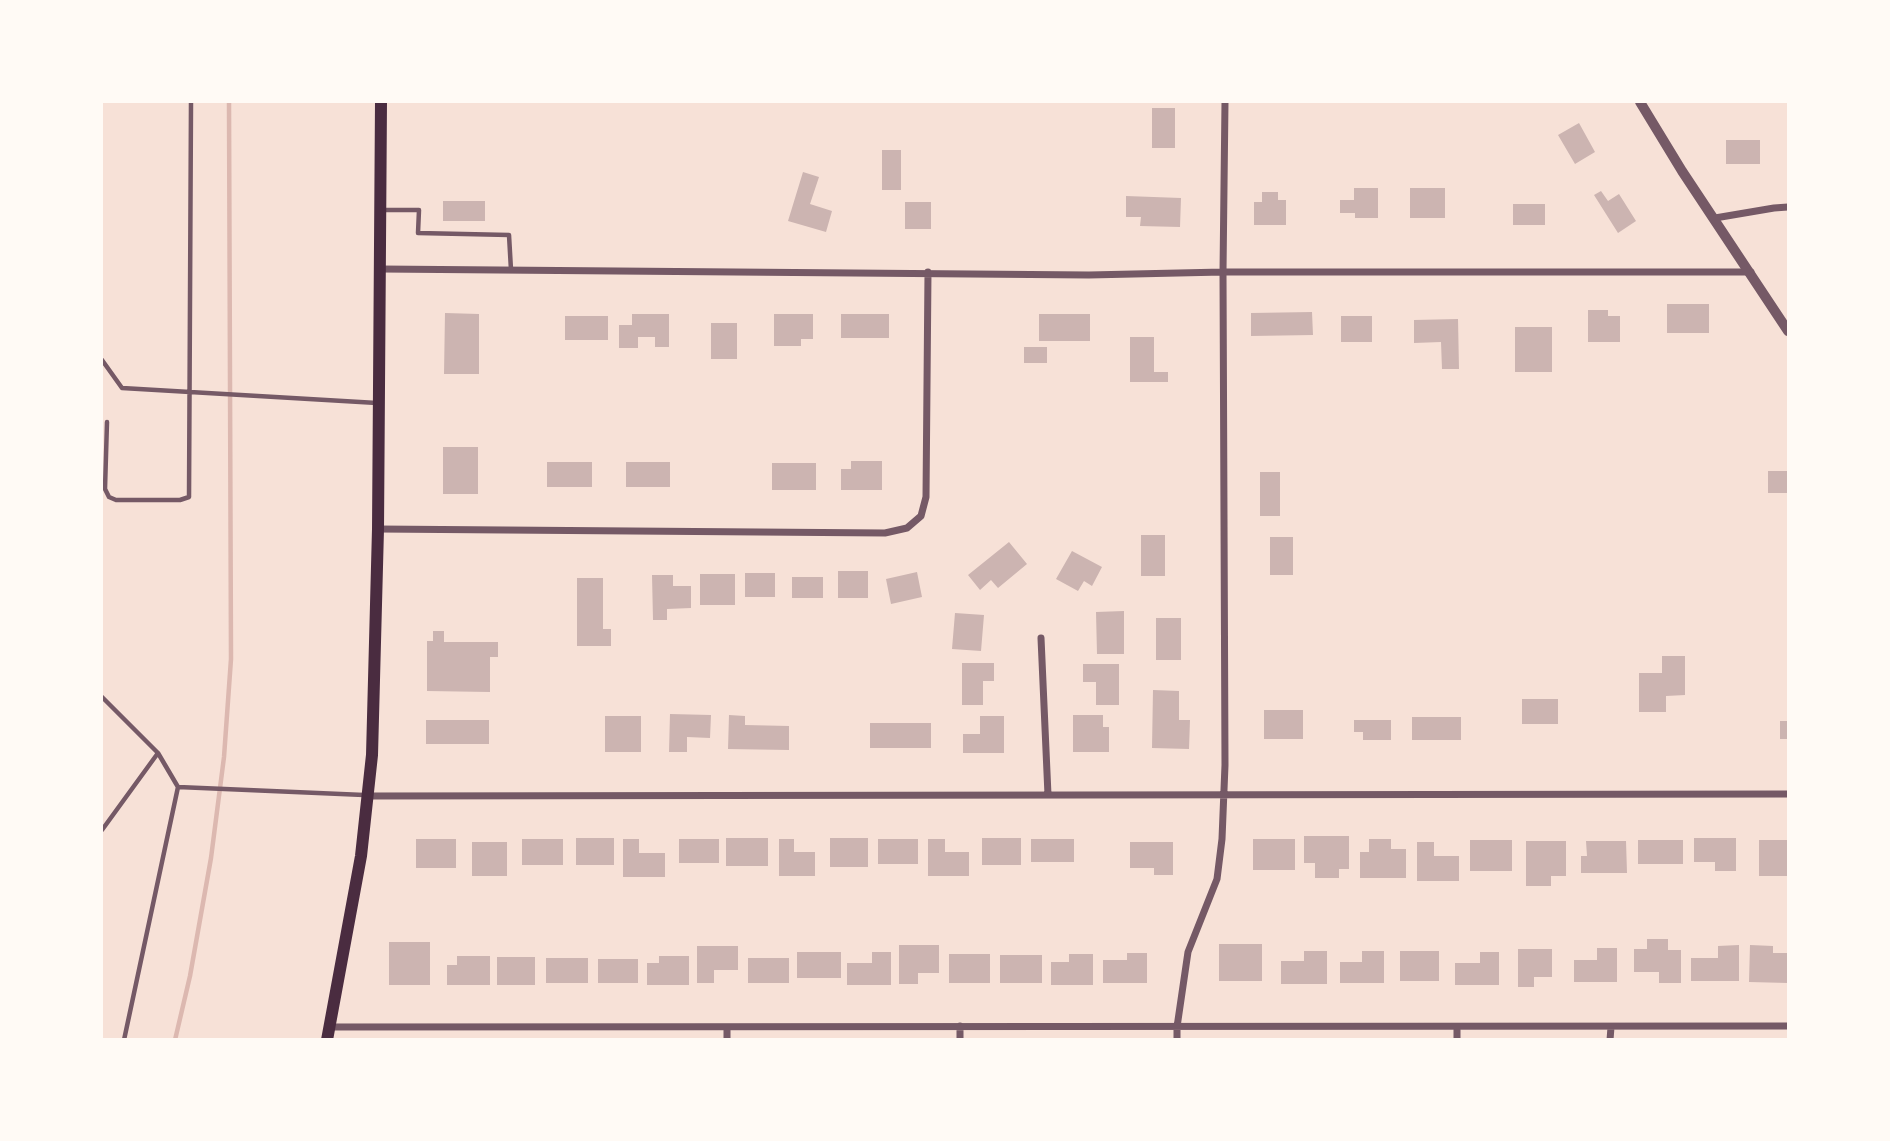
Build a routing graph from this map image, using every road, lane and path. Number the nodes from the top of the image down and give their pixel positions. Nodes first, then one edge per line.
1 (191, 102) edge
2 (381, 102) edge
3 (1225, 102) edge
4 (1640, 102) edge
5 (1788, 207) edge
6 (381, 210) junction
7 (1715, 218) junction
8 (381, 269) junction
9 (510, 270) junction
10 (928, 272) junction
11 (1223, 272) junction
12 (1751, 272) junction
13 (1788, 331) edge
14 (102, 360) edge
15 (191, 392) junction
16 (379, 403) junction
17 (107, 422) dead end
18 (378, 529) junction
19 (1041, 638) dead end
20 (102, 697) edge
21 (158, 753) junction
22 (178, 788) junction
23 (1788, 794) edge
24 (1048, 795) junction
25 (1224, 795) junction
26 (368, 796) junction
27 (102, 830) edge
28 (1788, 1026) edge
29 (727, 1027) junction
30 (960, 1027) junction
31 (1177, 1027) junction
32 (1457, 1027) junction
33 (1611, 1027) junction
34 (329, 1033) edge
35 (124, 1040) edge
36 (727, 1040) edge
37 (960, 1040) edge
38 (1177, 1040) edge
39 (1457, 1040) edge
40 (1610, 1040) edge

1 - 15 lane
2 - 6 main road
3 - 11 street
4 - 7 street
5 - 7 street
6 - 8 main road
6 - 9 lane
7 - 12 street
8 - 9 street
8 - 16 main road
9 - 10 street
10 - 11 street
10 - 18 street
11 - 12 street
11 - 25 street
12 - 13 street
14 - 15 lane
15 - 16 lane
15 - 17 lane
16 - 18 main road
18 - 26 main road
19 - 24 street
20 - 21 lane
21 - 22 lane
21 - 27 lane
22 - 26 lane
22 - 35 lane
23 - 25 street
24 - 25 street
24 - 26 street
25 - 31 street
26 - 34 main road
28 - 33 street
29 - 30 street
29 - 34 street
29 - 36 street
30 - 31 street
30 - 37 street
31 - 32 street
31 - 38 street
32 - 33 street
32 - 39 street
33 - 40 street

